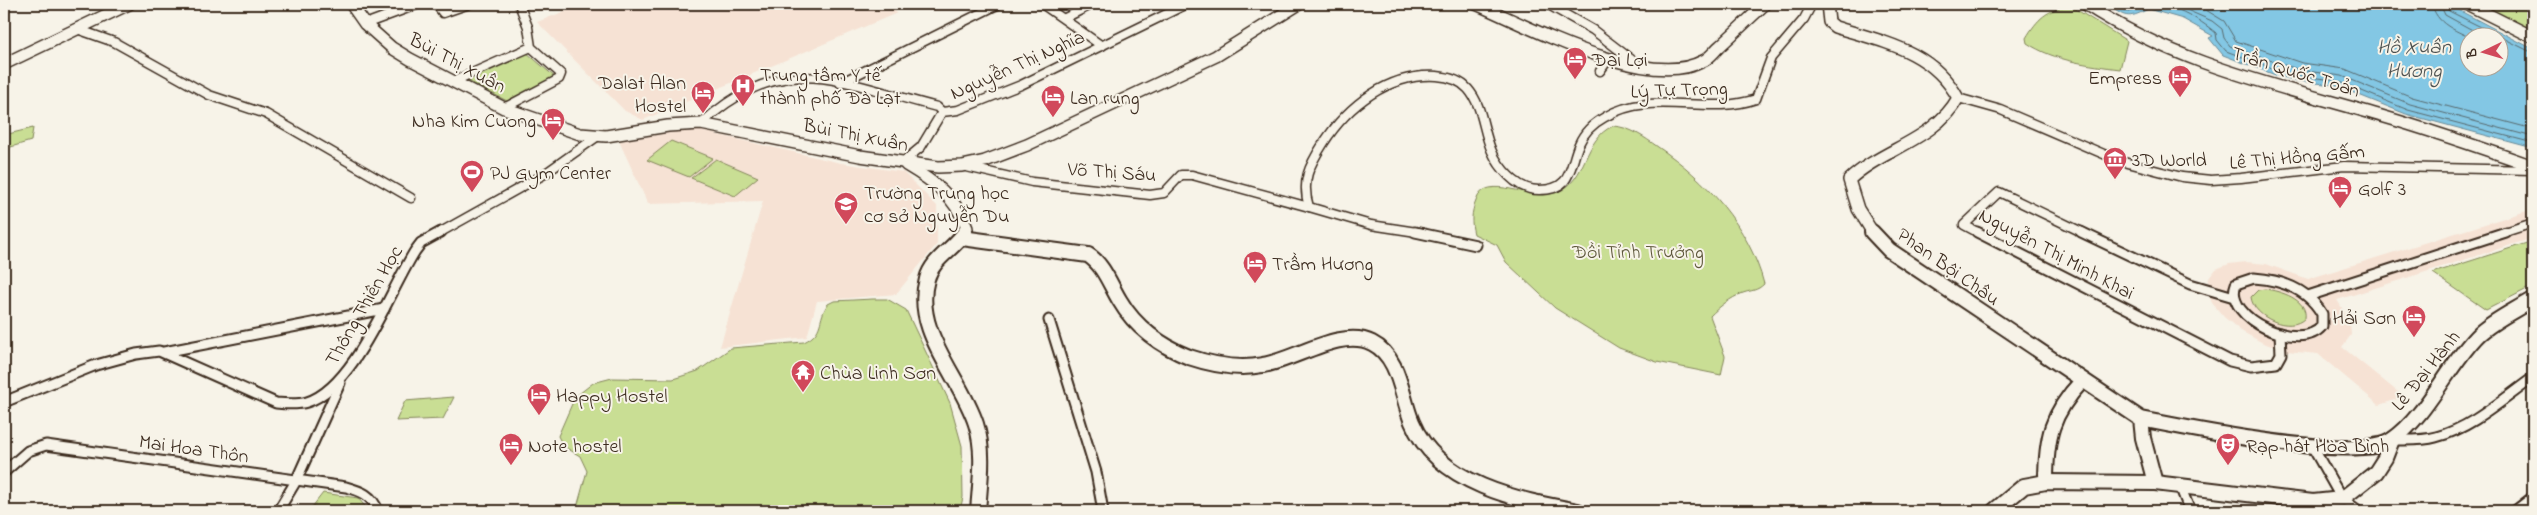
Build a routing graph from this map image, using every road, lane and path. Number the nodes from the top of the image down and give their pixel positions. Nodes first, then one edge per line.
1 (129, 4) edge
2 (350, 4) edge
3 (419, 4) edge
4 (436, 4) edge
5 (469, 4) edge
6 (519, 4) edge
7 (999, 4) edge
8 (1042, 4) edge
9 (1093, 4) edge
10 (1187, 4) edge
11 (1296, 4) edge
12 (1476, 4) edge
13 (1547, 4) edge
14 (1766, 4) edge
15 (1812, 4) edge
16 (1827, 4) edge
17 (2085, 4) edge
18 (2468, 4) edge
19 (1065, 18) junction
20 (365, 24) junction
21 (77, 29) junction
22 (2533, 37) edge
23 (1102, 46) junction
24 (531, 47) junction
25 (1608, 60) junction
26 (4, 64) edge
27 (1643, 67) junction
28 (1600, 71) dead end
29 (452, 82) junction
30 (840, 83) junction
31 (1958, 98) junction
32 (504, 108) junction
33 (942, 112) junction
34 (701, 124) junction
35 (598, 136) junction
36 (902, 163) junction
37 (962, 166) junction
38 (2533, 168) edge
39 (411, 198) dead end
40 (1309, 207) junction
41 (2533, 223) edge
42 (962, 238) junction
43 (1476, 246) dead end
44 (2308, 296) junction
45 (2234, 297) junction
46 (2533, 299) edge
47 (384, 309) junction
48 (1049, 320) dead end
49 (2280, 333) junction
50 (164, 352) junction
51 (342, 378) junction
52 (2533, 378) edge
53 (2082, 381) junction
54 (4, 402) edge
55 (2141, 419) junction
56 (2392, 440) junction
57 (2312, 446) junction
58 (4, 472) edge
59 (296, 481) junction
60 (2046, 482) junction
61 (2154, 483) junction
62 (2180, 486) junction
63 (2533, 497) edge
64 (2342, 498) junction
65 (2314, 507) edge
66 (278, 511) edge
67 (378, 511) edge
68 (978, 511) edge
69 (1103, 511) edge
70 (1578, 511) edge
71 (1994, 511) edge
72 (2190, 511) edge
73 (2359, 511) edge
74 (2515, 511) edge

1 - 21 street
2 - 20 street, Bùi Thị Xuân
3 - 20 street
4 - 5 street
6 - 24 street
7 - 30 street
8 - 19 street
9 - 19 street
10 - 23 street, Nguyễn Thị Nghĩa
11 - 37 street, Bùi Thị Xuân
12 - 25 street
13 - 27 street
14 - 27 street
15 - 40 street, Lý Tự Trọng
16 - 31 street
17 - 38 street, Trần Quốc Toản
18 - 22 street
19 - 23 street
20 - 29 street, Bùi Thị Xuân
21 - 26 street
21 - 39 street
23 - 33 street, Nguyễn Thị Nghĩa
24 - 29 street
24 - 32 street
25 - 27 street
25 - 28 street
29 - 32 street, Bùi Thị Xuân
30 - 33 street, Nguyễn Thị Nghĩa
30 - 34 street, Nguyễn Thị Nghĩa
31 - 38 street, Lê Thị Hồng Gấm
31 - 53 street, Phan Bội Châu
32 - 35 street, Bùi Thị Xuân
33 - 36 street, Nguyễn Thị Nghĩa
34 - 35 street, Bùi Thị Xuân
34 - 36 street, Bùi Thị Xuân
35 - 47 street, Thông Thiên Học
36 - 37 street, Bùi Thị Xuân
36 - 42 street
37 - 40 street, Võ Thị Sáu
40 - 43 street
41 - 44 street
42 - 68 street
42 - 70 street
44 - 45 street
44 - 49 street
45 - 49 street
45 - 49 street, Nguyễn Thị Minh Khai
46 - 56 street, Lê Đại Hành
47 - 50 street
47 - 51 street, Thông Thiên Học
48 - 69 street
50 - 51 street, Thông Thiên Học
50 - 54 street, Thông Thiên Học
51 - 59 street
52 - 56 street
53 - 55 street, Phan Bội Châu
53 - 60 street
55 - 57 street, Lê Đại Hành
55 - 61 street
56 - 57 street, Lê Đại Hành
56 - 64 street
57 - 64 street
58 - 59 street, Mai Hoa Thôn
59 - 66 street
59 - 67 street, Mai Hoa Thôn
60 - 61 street
60 - 71 street
61 - 62 street
62 - 65 street
62 - 72 street
63 - 74 street
64 - 65 street
64 - 73 street

